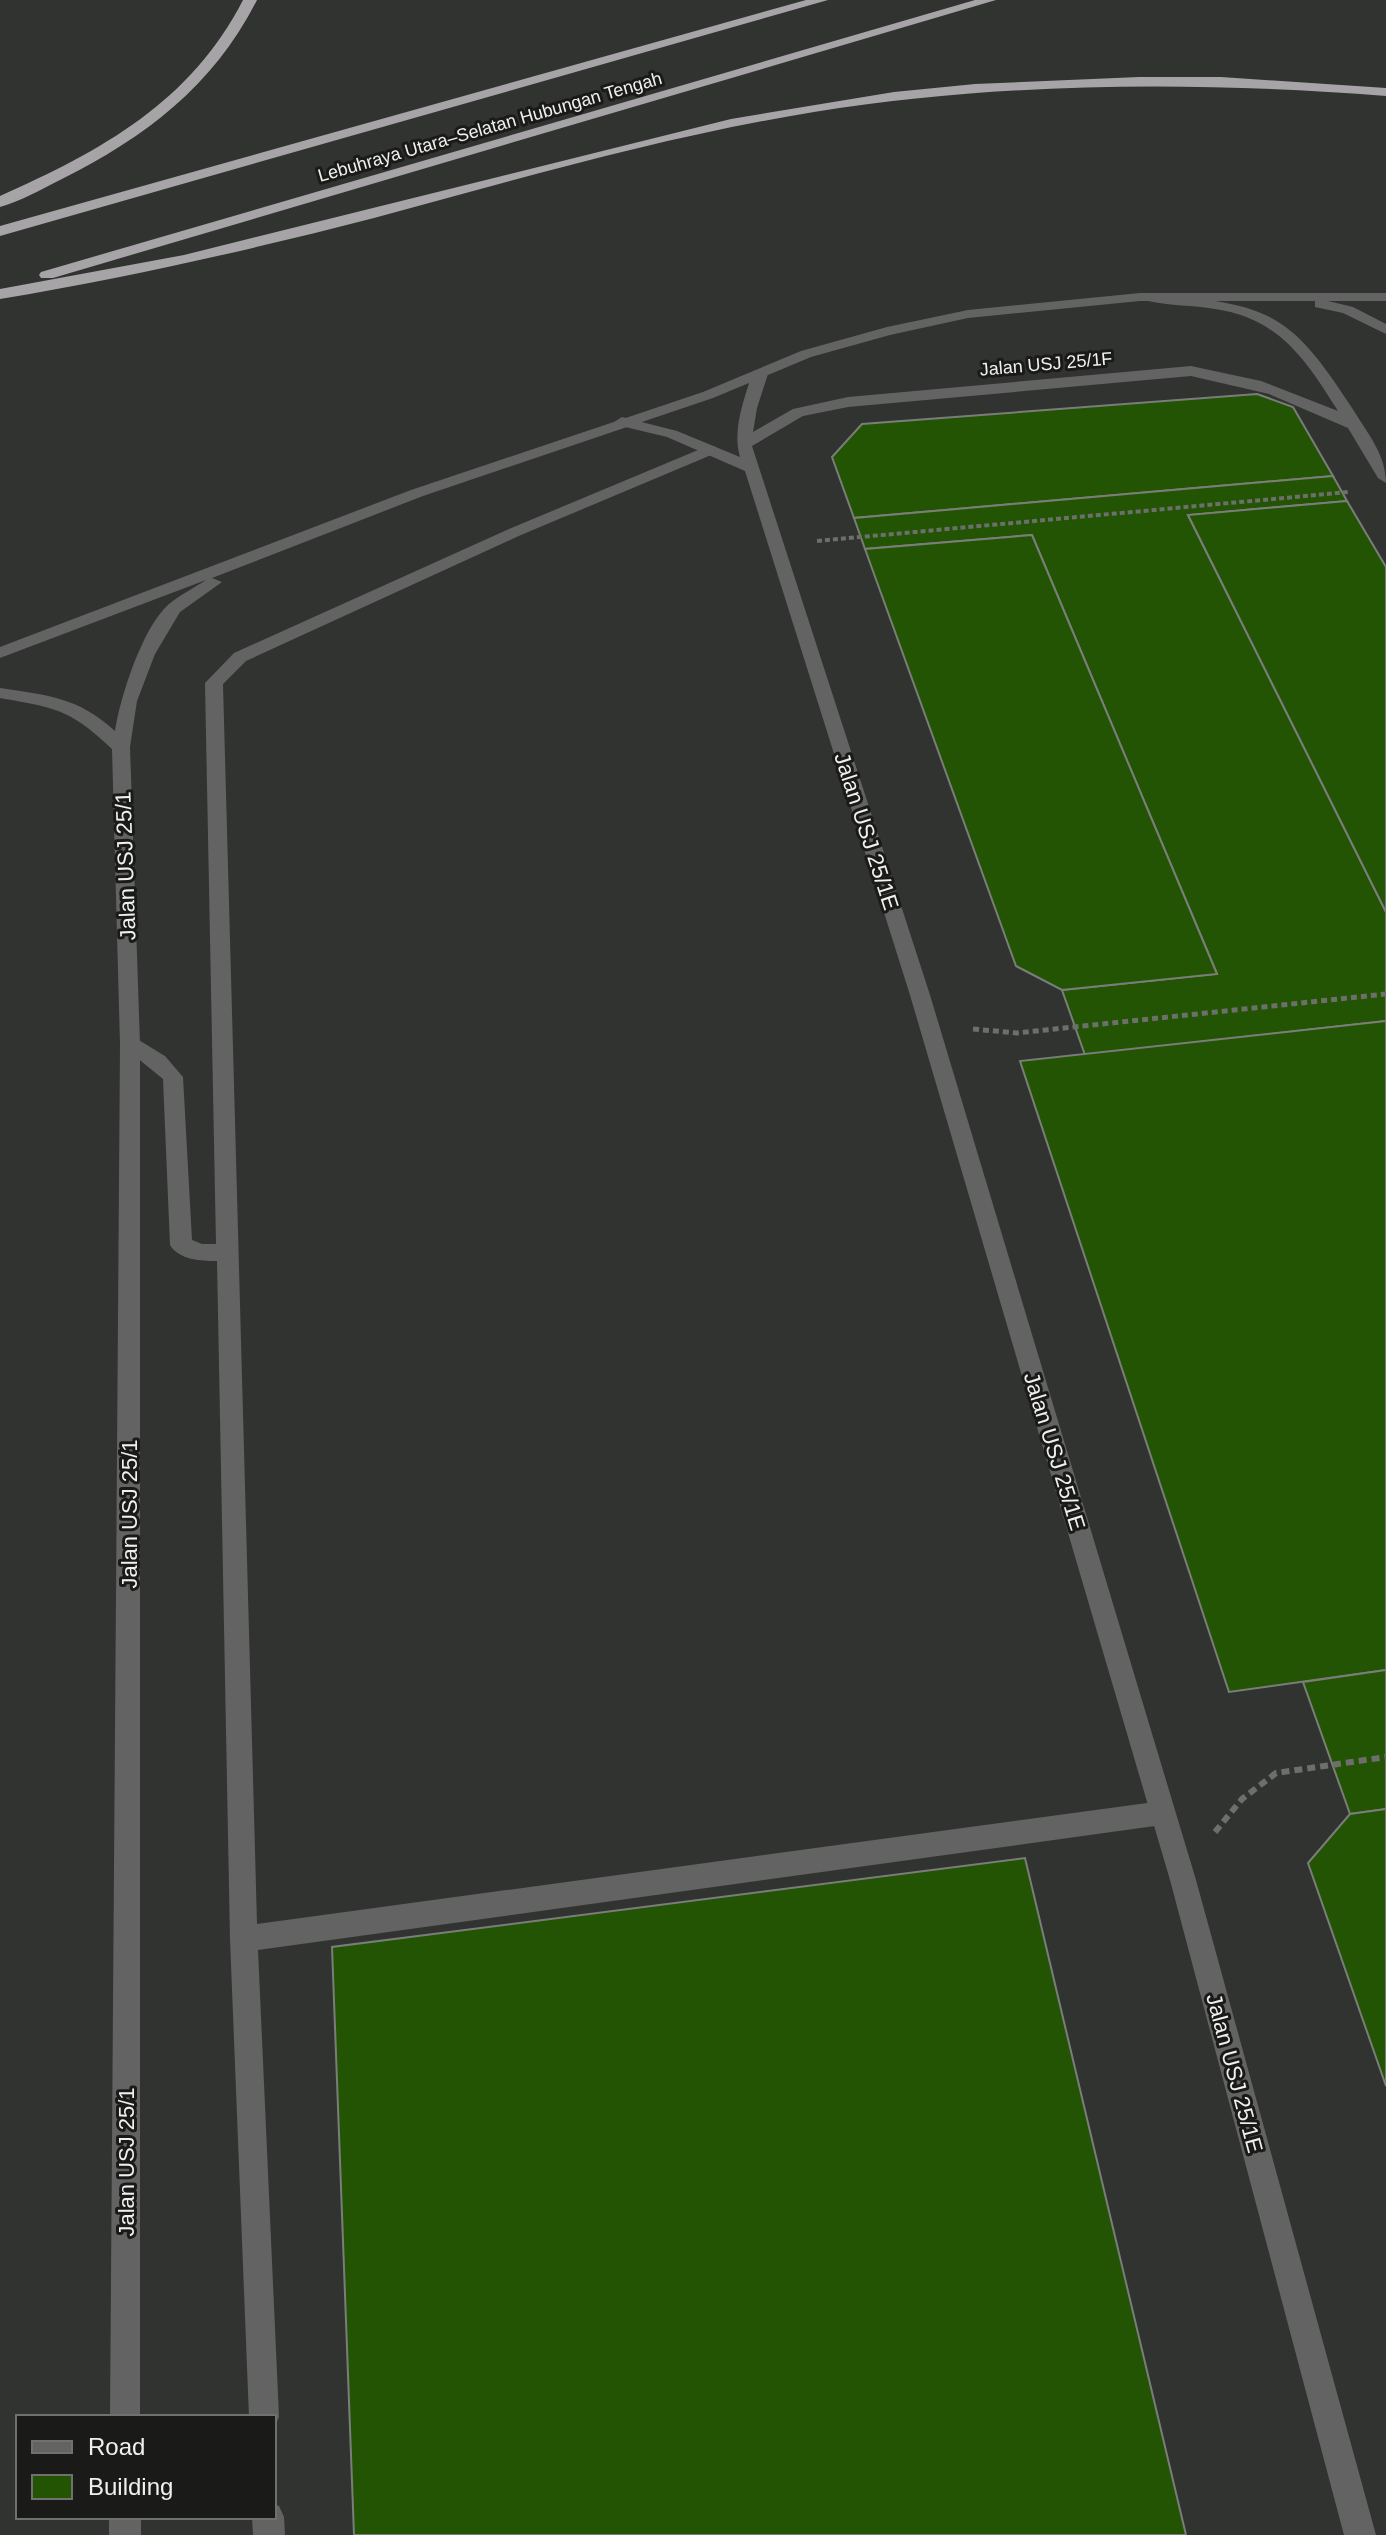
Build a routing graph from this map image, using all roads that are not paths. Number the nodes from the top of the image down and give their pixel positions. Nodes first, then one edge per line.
1 (250, 0) edge
2 (821, 0) edge
3 (989, 0) edge
4 (1386, 92) edge
5 (0, 202) edge
6 (0, 231) edge
7 (0, 291) edge
8 (1284, 296) junction
9 (1140, 297) junction
10 (1386, 297) edge
11 (1386, 330) edge
12 (760, 374) junction
13 (622, 422) junction
14 (1353, 424) junction
15 (744, 444) junction
16 (710, 450) junction
17 (752, 468) junction
18 (1386, 478) edge
19 (255, 555) junction
20 (0, 653) edge
21 (0, 693) edge
22 (121, 747) junction
23 (130, 1044) junction
24 (226, 1252) junction
25 (1162, 1813) junction
26 (244, 1939) junction
27 (125, 2415) edge
28 (264, 2415) edge
29 (1360, 2535) edge

1 - 5 highway
2 - 6 highway, Lebuhraya Utara–Selatan Hubungan Tengah
3 - 7 highway, Lebuhraya Utara–Selatan Hubungan Tengah
4 - 7 highway
8 - 9 street
8 - 10 street
8 - 11 street
9 - 12 street
9 - 14 street
12 - 13 street
12 - 15 street, Jalan USJ 25/1E
13 - 16 street
13 - 19 street
14 - 15 street, Jalan USJ 25/1F
14 - 18 street
15 - 17 street, Jalan USJ 25/1E
16 - 17 street
16 - 24 street
17 - 25 street, Jalan USJ 25/1E
19 - 20 street
19 - 22 street, Jalan USJ 25/1
21 - 22 street
22 - 23 street, Jalan USJ 25/1
23 - 24 street
23 - 27 street, Jalan USJ 25/1
24 - 26 street
25 - 26 street
25 - 29 street, Jalan USJ 25/1E
26 - 28 street

